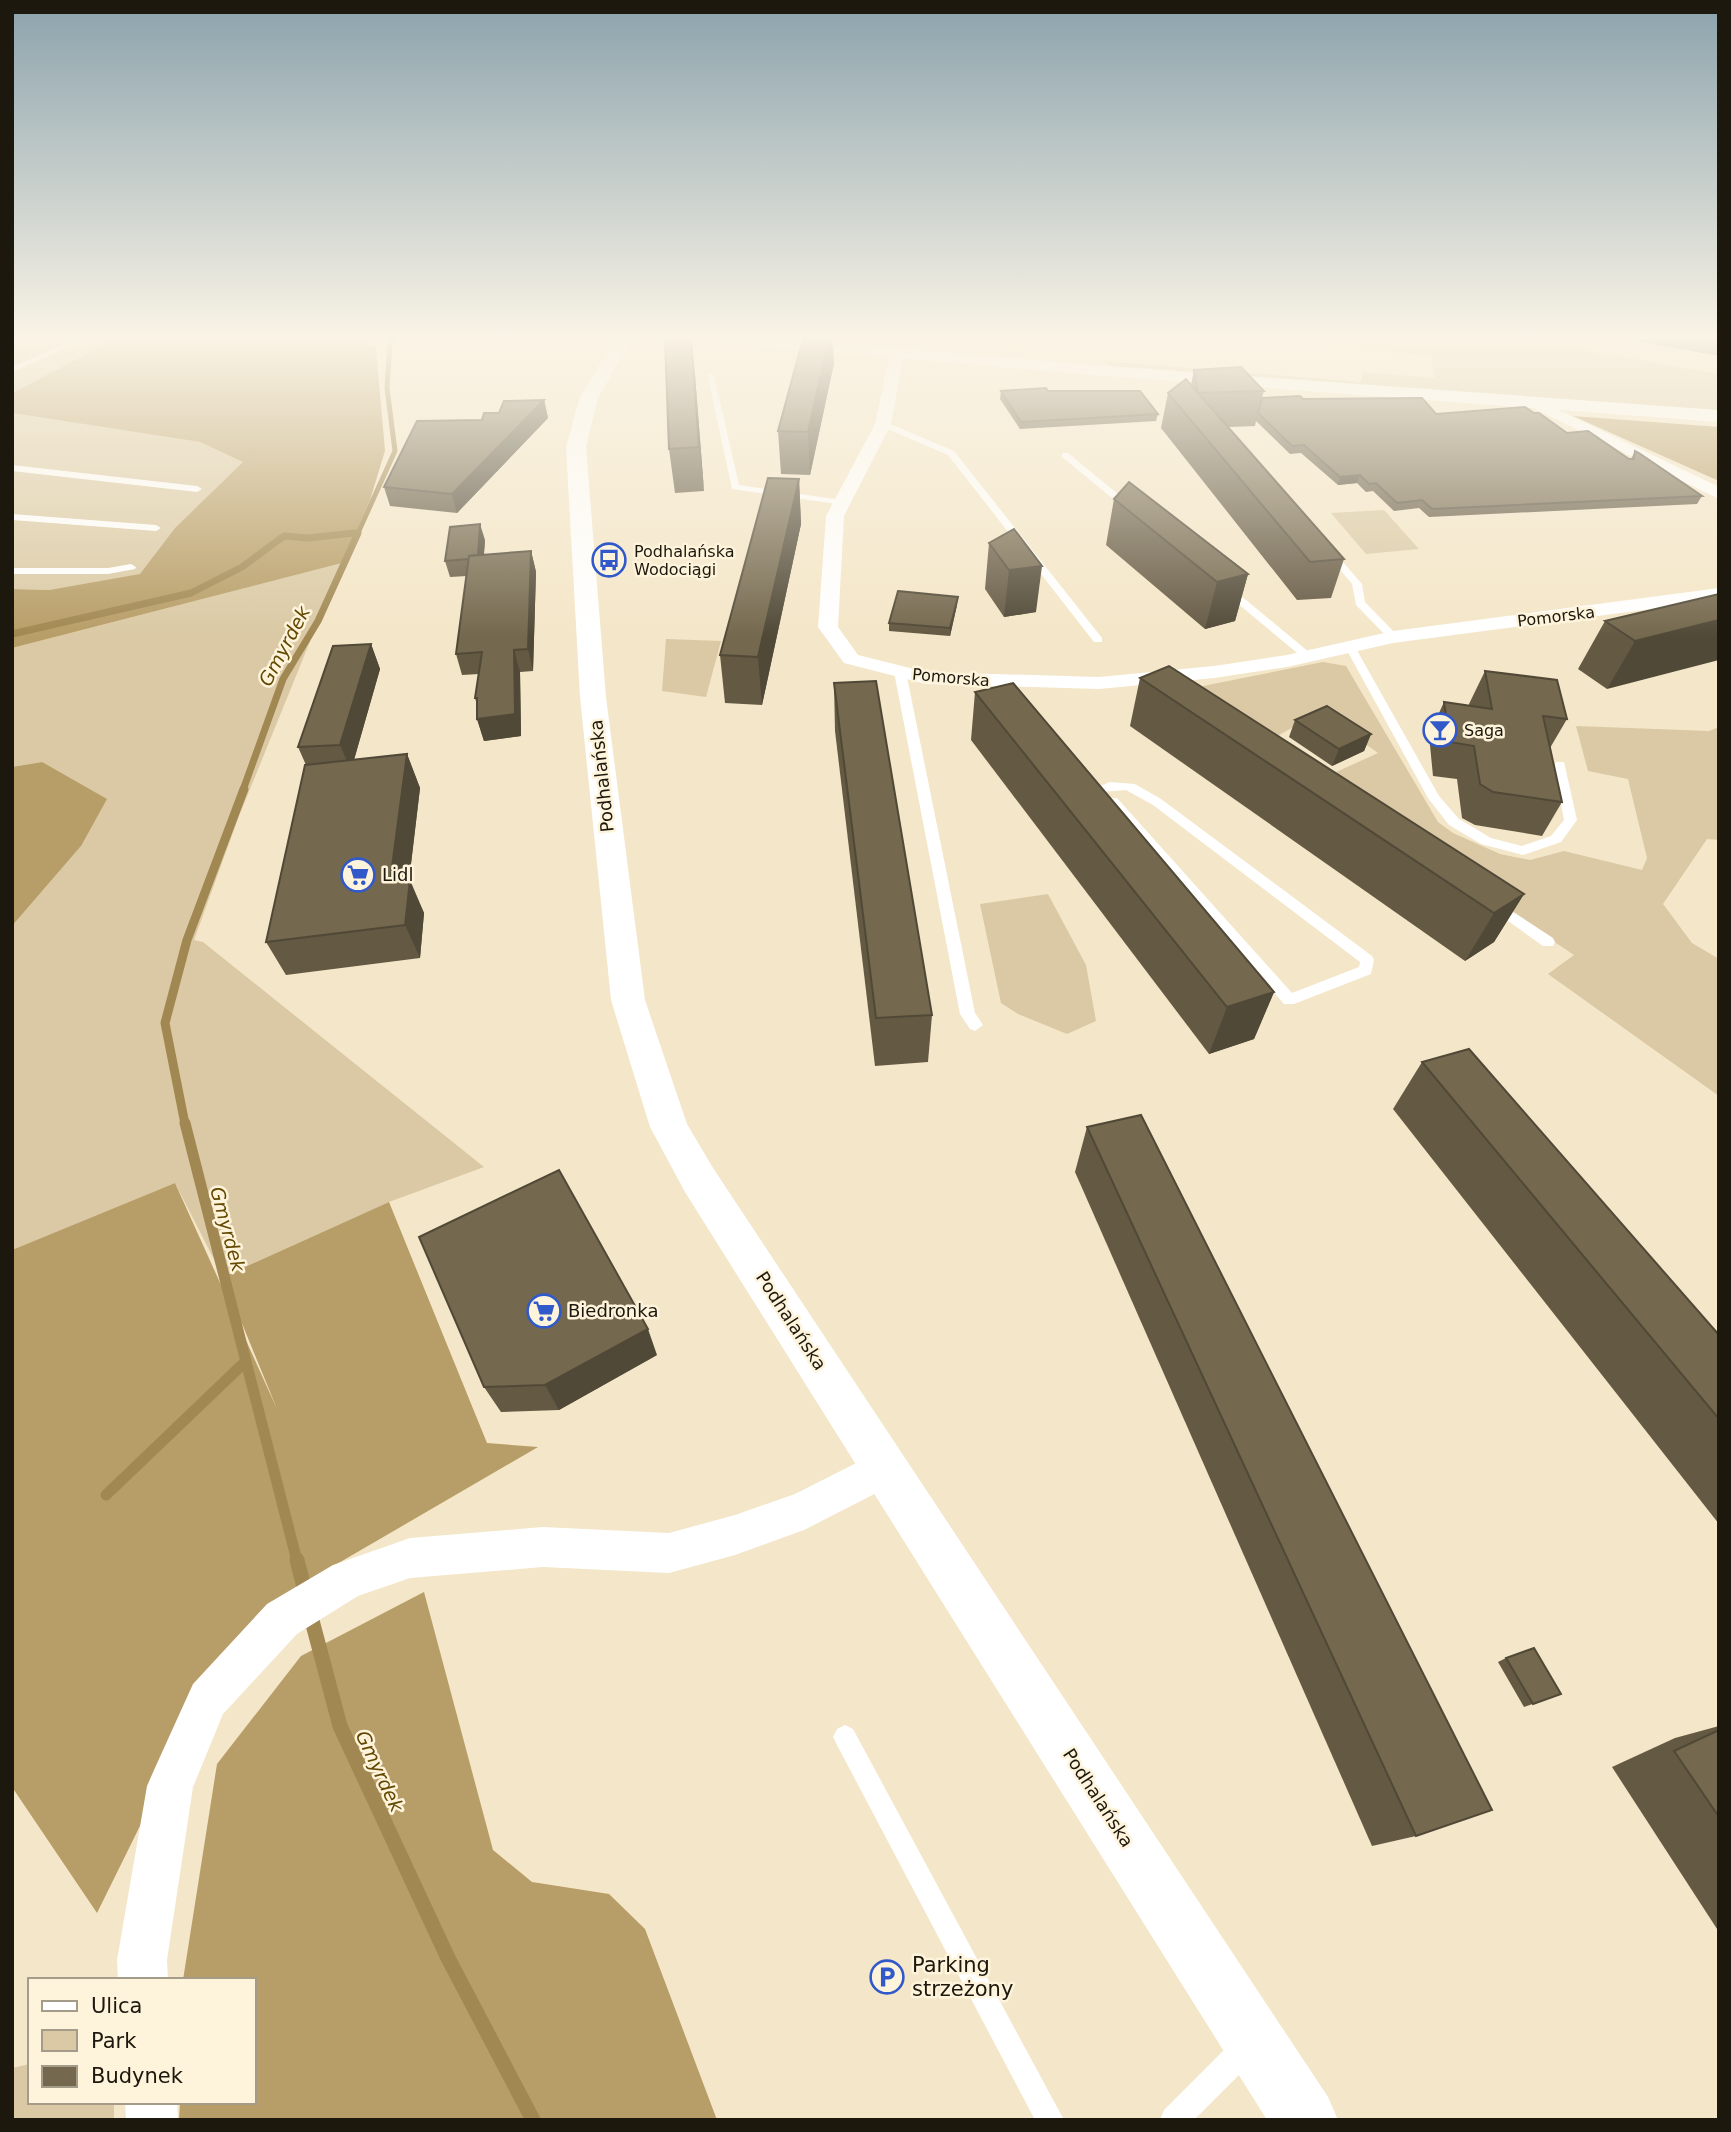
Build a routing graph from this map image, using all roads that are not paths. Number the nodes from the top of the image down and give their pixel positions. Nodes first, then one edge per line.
1 (578, 438) edge
2 (724, 438) edge
3 (875, 438) edge
4 (917, 438) edge
5 (1606, 438) edge
6 (1065, 455) dead end
7 (12, 468) edge
8 (197, 489) dead end
9 (1719, 494) edge
10 (841, 503) junction
11 (1138, 516) edge
12 (12, 517) edge
13 (156, 528) dead end
14 (1321, 542) edge
15 (131, 567) dead end
16 (12, 570) edge
17 (1212, 577) edge
18 (1719, 594) edge
19 (1393, 637) junction
20 (1098, 640) dead end
21 (1349, 645) junction
22 (1306, 655) junction
23 (900, 672) junction
24 (1168, 676) junction
25 (1007, 681) junction
26 (1190, 692) edge
27 (1024, 701) edge
28 (1560, 765) dead end
29 (1097, 783) joint
30 (1479, 893) edge
31 (1548, 942) dead end
32 (975, 1025) dead end
33 (884, 1468) junction
34 (845, 1737) dead end
35 (143, 1978) edge
36 (1254, 2039) junction
37 (1049, 2120) edge
38 (1174, 2120) edge
39 (1305, 2120) edge

1 - 33 street, Podhalańska
2 - 10 lane
3 - 10 street, Pomorska
4 - 20 lane
5 - 9 street
6 - 11 lane
7 - 8 lane
10 - 23 street, Pomorska
12 - 13 lane
14 - 19 lane
15 - 16 lane
17 - 22 lane
18 - 19 street, Pomorska
19 - 21 street, Pomorska
21 - 22 street, Pomorska
21 - 28 lane
22 - 24 street, Pomorska
23 - 25 street, Pomorska
23 - 32 lane
24 - 25 street, Pomorska
24 - 26 lane
25 - 27 lane
29 - 29 lane
30 - 31 lane
33 - 35 street
33 - 36 street, Podhalańska
34 - 37 lane
36 - 38 lane
36 - 39 street, Podhalańska

